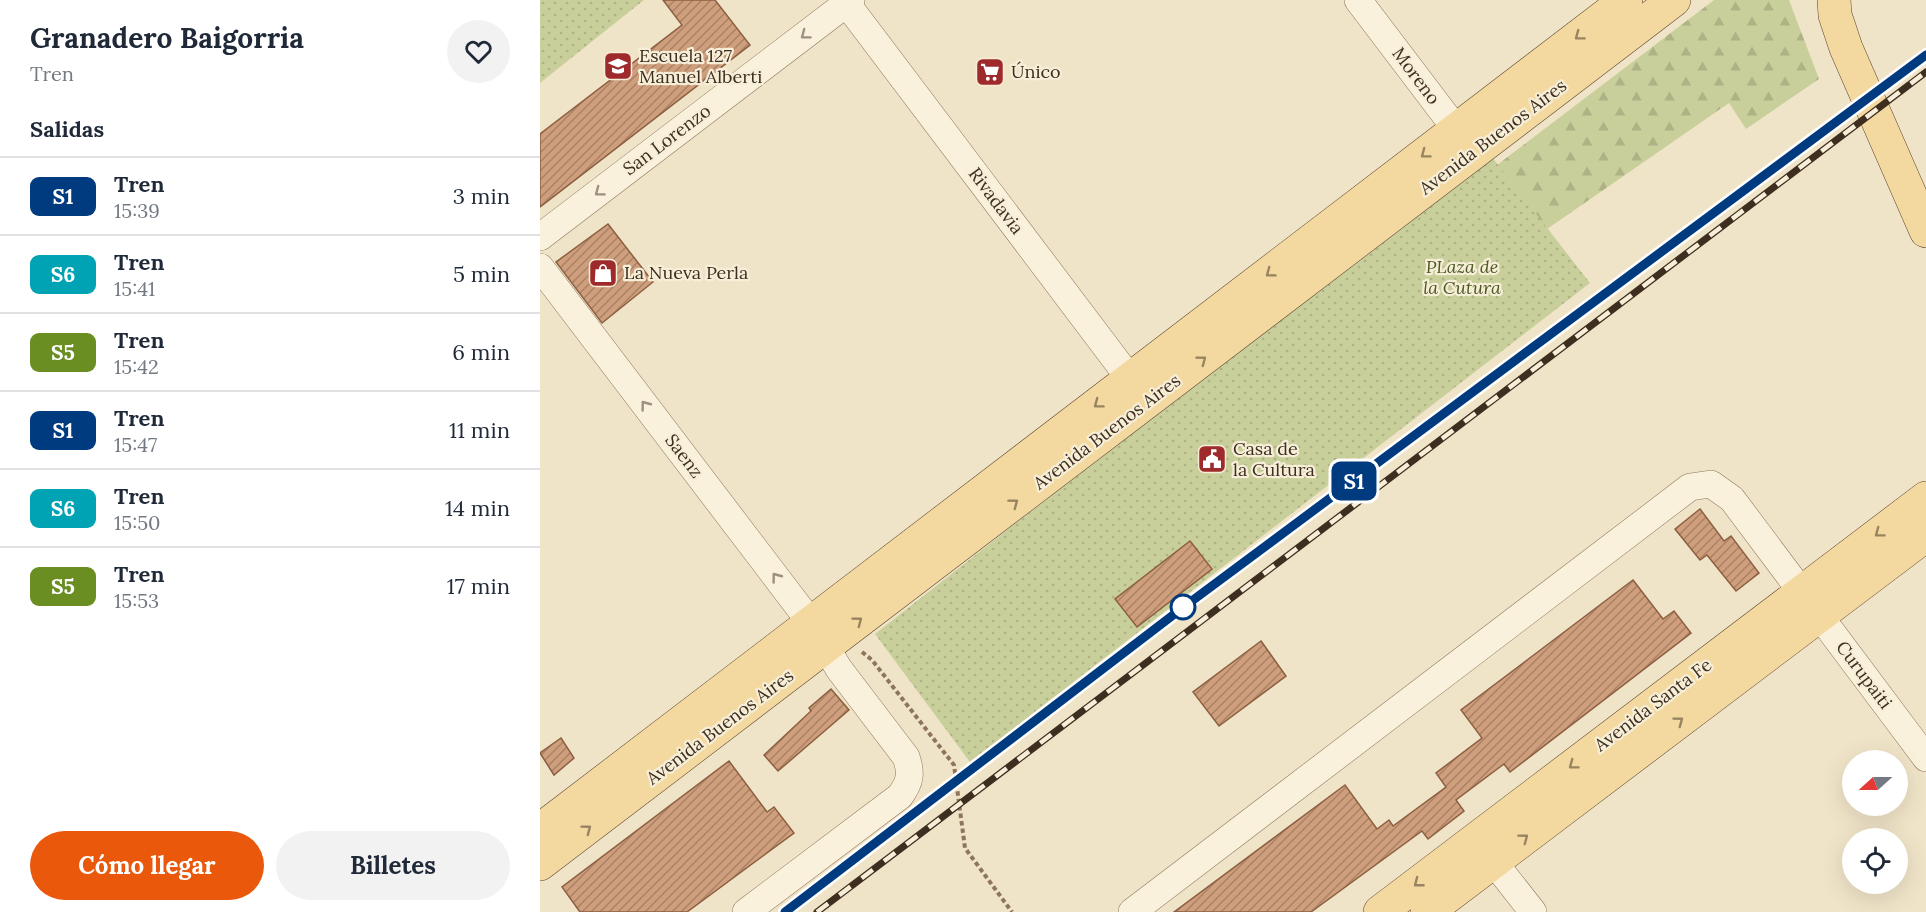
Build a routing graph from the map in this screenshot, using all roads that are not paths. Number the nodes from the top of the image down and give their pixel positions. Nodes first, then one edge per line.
1 (1358, 0) edge
2 (1626, 0) edge
3 (1674, 0) edge
4 (848, 1) edge
5 (1835, 4) edge
6 (1465, 141) junction
7 (1926, 231) edge
8 (540, 237) edge
9 (540, 267) edge
10 (1139, 390) junction
11 (1926, 498) edge
12 (1926, 535) edge
13 (1810, 604) junction
14 (826, 635) junction
15 (1926, 758) edge
16 (540, 830) edge
17 (1485, 850) junction
18 (540, 864) edge
19 (746, 912) edge
20 (1132, 912) edge
21 (1380, 912) edge
22 (1427, 912) edge
23 (1533, 912) edge

1 - 6 street, Moreno
2 -> 6 main road, Avenida Buenos Aires
3 - 6 main road, Avenida Buenos Aires
4 -> 8 street, San Lorenzo
4 - 10 street, Rivadavia
5 - 7 main road
6 - 10 main road, Avenida Buenos Aires
14 -> 9 street, Saenz
10 - 14 main road, Avenida Buenos Aires
11 -> 13 main road, Avenida Santa Fe
12 - 13 main road, Avenida Santa Fe
13 - 15 street, Curupaiti
13 - 17 main road, Avenida Santa Fe
13 - 20 street, Curupaiti
14 - 16 main road, Avenida Buenos Aires
18 -> 14 main road, Avenida Buenos Aires
14 - 19 street, Saenz
17 -> 21 main road, Avenida Santa Fe
17 - 22 main road, Avenida Santa Fe
17 - 23 street

